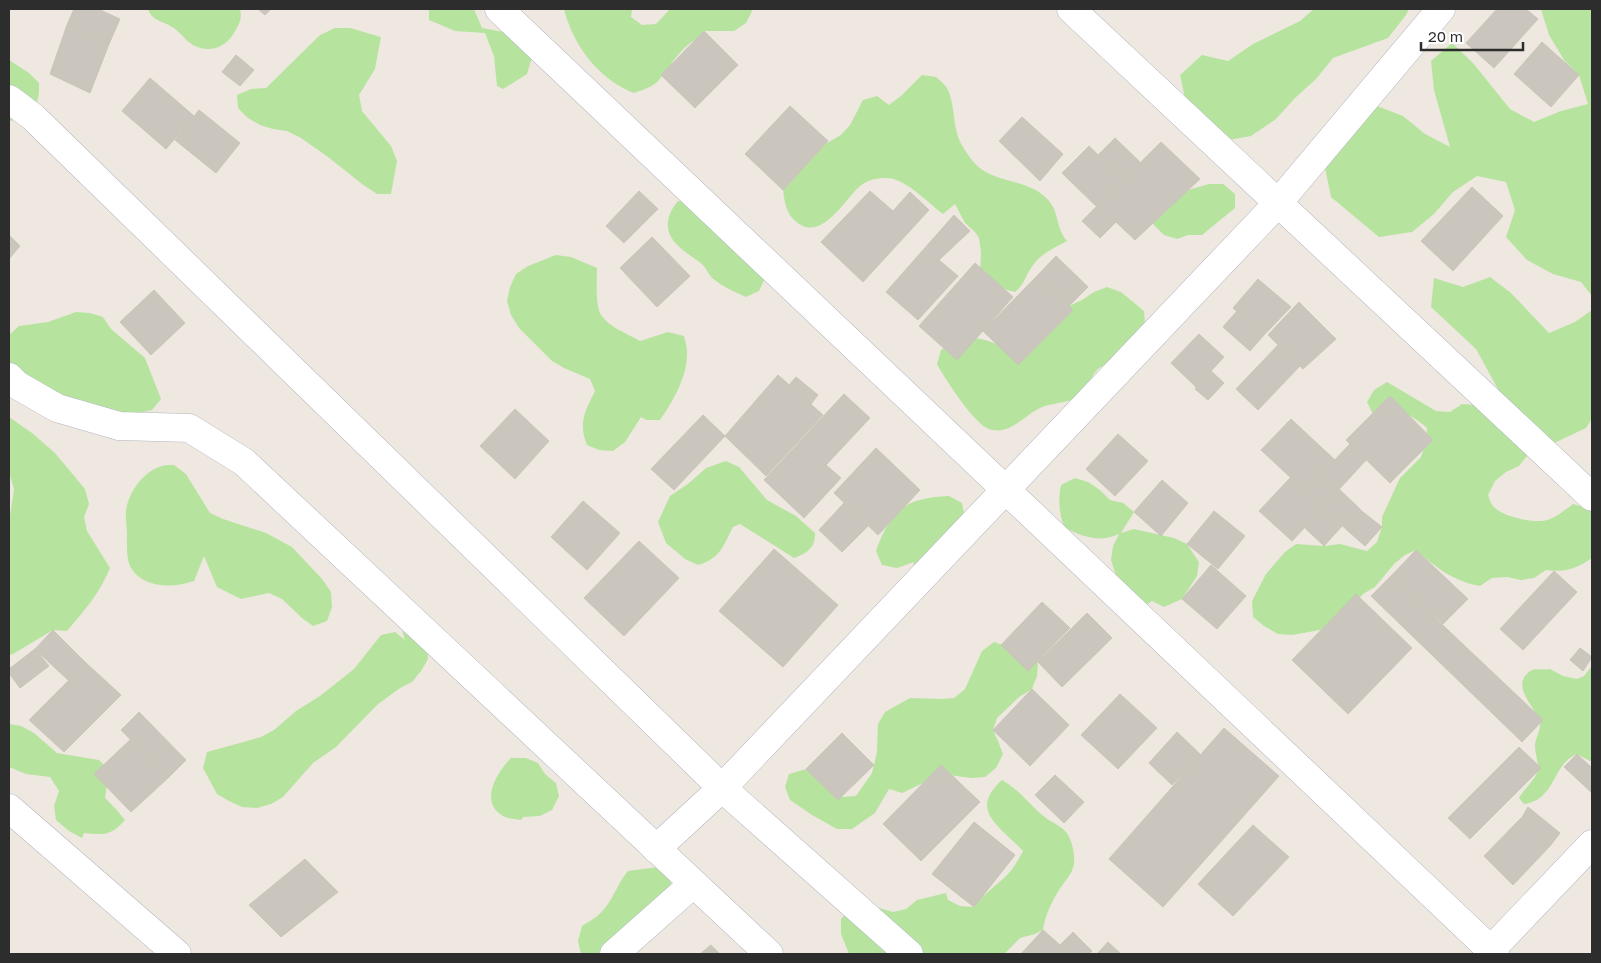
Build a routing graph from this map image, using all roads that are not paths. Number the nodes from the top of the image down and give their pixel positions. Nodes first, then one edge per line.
1 (499, 9) edge
2 (1071, 9) edge
3 (1441, 9) edge
4 (9, 99) edge
5 (1278, 203) junction
6 (9, 377) edge
7 (1006, 490) junction
8 (1592, 497) edge
9 (722, 788) junction
10 (9, 808) edge
11 (1592, 844) edge
12 (656, 849) junction
13 (693, 884) junction
14 (1491, 953) edge
15 (176, 954) edge
16 (614, 954) edge
17 (769, 954) edge
18 (909, 954) edge

1 - 7 street
2 - 5 street
3 - 5 street
4 - 9 street
5 - 7 street
5 - 8 street
6 - 12 street
7 - 9 street
7 - 14 street
9 - 12 street
9 - 18 street
10 - 15 street
11 - 14 street
12 - 13 street
13 - 16 street
13 - 17 street

